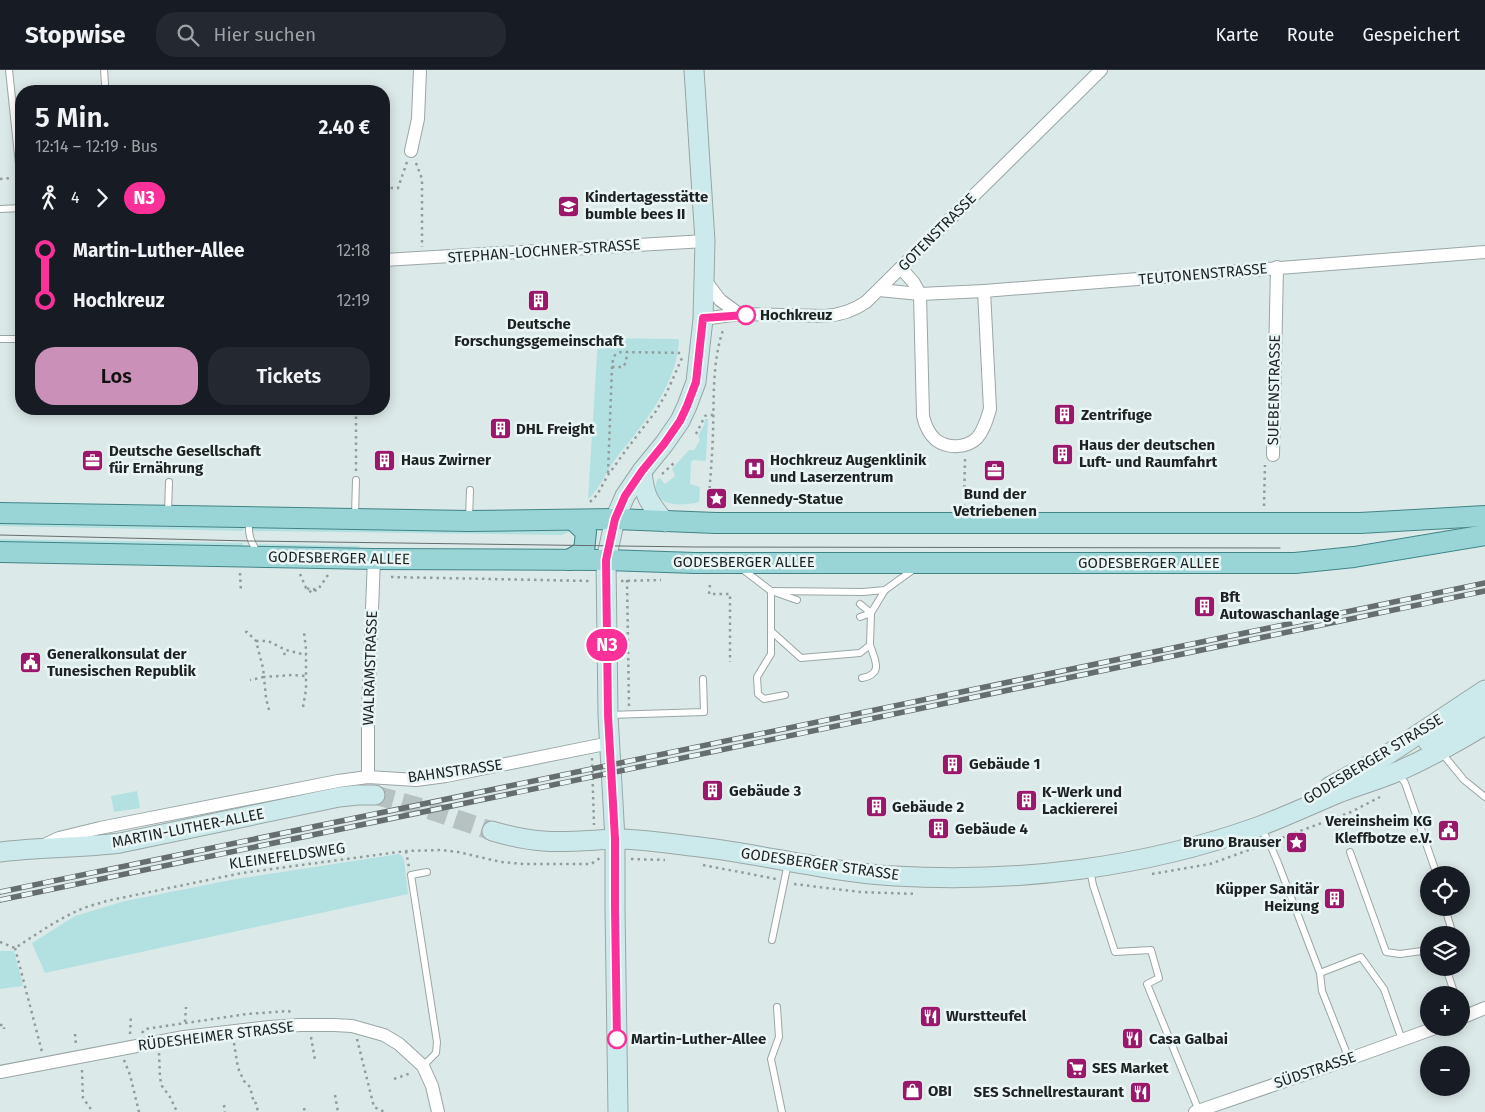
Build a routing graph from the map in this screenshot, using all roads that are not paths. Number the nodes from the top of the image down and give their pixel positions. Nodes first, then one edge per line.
1 (9, 70) edge
2 (104, 70) edge
3 (420, 70) edge
4 (694, 70) edge
5 (1101, 70) edge
6 (106, 84) dead end
7 (15, 126) edge
8 (411, 152) road end
9 (15, 208) edge
10 (0, 209) edge
11 (705, 241) junction
12 (1485, 252) edge
13 (390, 260) edge
14 (901, 268) junction
15 (1277, 268) junction
16 (704, 279) junction
17 (879, 290) junction
18 (984, 291) junction
19 (920, 294) junction
20 (740, 314) junction
21 (703, 318) junction
22 (0, 339) edge
23 (15, 339) edge
24 (1273, 455) road end
25 (642, 471) junction
26 (356, 480) road end
27 (169, 482) dead end
28 (470, 490) dead end
29 (0, 513) edge
30 (168, 516) junction
31 (1485, 516) edge
32 (249, 518) junction
33 (355, 519) junction
34 (615, 519) junction
35 (573, 520) junction
36 (469, 521) junction
37 (665, 522) junction
38 (1485, 534) edge
39 (0, 552) edge
40 (259, 557) junction
41 (374, 559) junction
42 (569, 560) junction
43 (606, 560) junction
44 (734, 563) junction
45 (922, 563) junction
46 (885, 590) junction
47 (771, 592) junction
48 (826, 593) junction
49 (848, 596) dead end
50 (797, 600) dead end
51 (871, 613) junction
52 (771, 631) junction
53 (870, 645) junction
54 (862, 678) dead end
55 (703, 679) dead end
56 (1485, 690) edge
57 (785, 695) dead end
58 (1485, 706) edge
59 (608, 715) junction
60 (1485, 725) edge
61 (610, 743) junction
62 (1440, 751) junction
63 (1397, 772) junction
64 (368, 777) junction
65 (1340, 793) junction
66 (375, 795) tunnel mouth
67 (1485, 797) edge
68 (1260, 826) junction
69 (492, 831) tunnel mouth
70 (615, 839) junction
71 (37, 849) junction
72 (0, 852) edge
73 (1350, 852) dead end
74 (788, 862) junction
75 (1434, 866) edge
76 (1090, 868) junction
77 (427, 872) dead end
78 (772, 940) dead end
79 (1420, 951) edge
80 (1320, 973) junction
81 (777, 1007) dead end
82 (1485, 1008) edge
83 (1470, 1014) edge
84 (1420, 1033) edge
85 (1402, 1040) junction
86 (1349, 1059) junction
87 (423, 1067) junction
88 (0, 1072) edge
89 (1197, 1111) edge
90 (438, 1112) edge
91 (618, 1112) edge
92 (782, 1112) edge

1 - 7 lane
2 - 6 lane
3 - 8 street
4 - 11 street
5 - 14 street, GOTENSTRASSE
9 - 10 lane
11 - 13 street, STEPHAN-LOCHNER-STRASSE
11 - 16 street
12 - 15 street, TEUTONENSTRASSE
14 - 17 street, GOTENSTRASSE
14 - 19 street
15 - 18 street, TEUTONENSTRASSE
15 - 24 street, SUEBENSTRASSE
16 - 20 street
16 - 21 street
17 - 19 street, TEUTONENSTRASSE
17 - 20 street, GOTENSTRASSE
18 - 19 street, TEUTONENSTRASSE
18 - 19 street
20 - 21 street, GOTENSTRASSE
21 - 25 street
22 - 23 lane
25 - 34 street
25 - 37 street
26 - 33 lane
27 - 30 lane
28 - 36 lane
29 - 30 main road
30 - 32 main road
31 - 37 main road
32 - 33 main road
32 - 40 lane
33 - 36 main road
34 - 35 main road
34 - 37 main road
34 - 43 street
35 - 36 main road
35 - 42 main road
38 - 45 main road, GODESBERGER ALLEE
39 - 40 main road, GODESBERGER ALLEE
40 - 41 main road, GODESBERGER ALLEE
41 - 42 main road, GODESBERGER ALLEE
41 - 64 street, WALRAMSTRASSE
42 - 43 main road, GODESBERGER ALLEE
43 - 44 main road, GODESBERGER ALLEE
43 - 59 street
44 - 45 main road, GODESBERGER ALLEE
44 - 47 lane
45 - 46 lane
46 - 48 lane
46 - 51 lane
47 - 48 lane
47 - 50 lane
47 - 52 lane
48 - 49 lane
51 - 51 lane
51 - 53 lane
52 - 53 lane
52 - 57 lane
53 - 54 lane
55 - 59 lane
56 - 68 street, GODESBERGER STRASSE
58 - 65 street, GODESBERGER STRASSE
59 - 61 street
60 - 62 street, GODESBERGER STRASSE
61 - 64 street, BAHNSTRASSE
61 - 70 street
62 - 63 street, GODESBERGER STRASSE
62 - 67 lane
63 - 65 street, GODESBERGER STRASSE
63 - 75 lane
64 - 71 street, BAHNSTRASSE
65 - 68 street, GODESBERGER STRASSE
66 - 71 street, MARTIN-LUTHER-ALLEE
68 - 76 street, GODESBERGER STRASSE
68 - 80 lane
69 - 70 street
70 - 74 street, GODESBERGER STRASSE
70 - 91 street
71 - 72 street, MARTIN-LUTHER-ALLEE
73 - 79 lane
74 - 76 street, GODESBERGER STRASSE
74 - 78 lane
76 - 89 lane
77 - 87 lane
80 - 85 lane
80 - 86 lane
81 - 92 lane
82 - 83 street
84 - 85 street, SÜDSTRASSE
85 - 86 street, SÜDSTRASSE
86 - 89 street, SÜDSTRASSE
87 - 88 street, RÜDESHEIMER STRASSE
87 - 90 street, RÜDESHEIMER STRASSE

